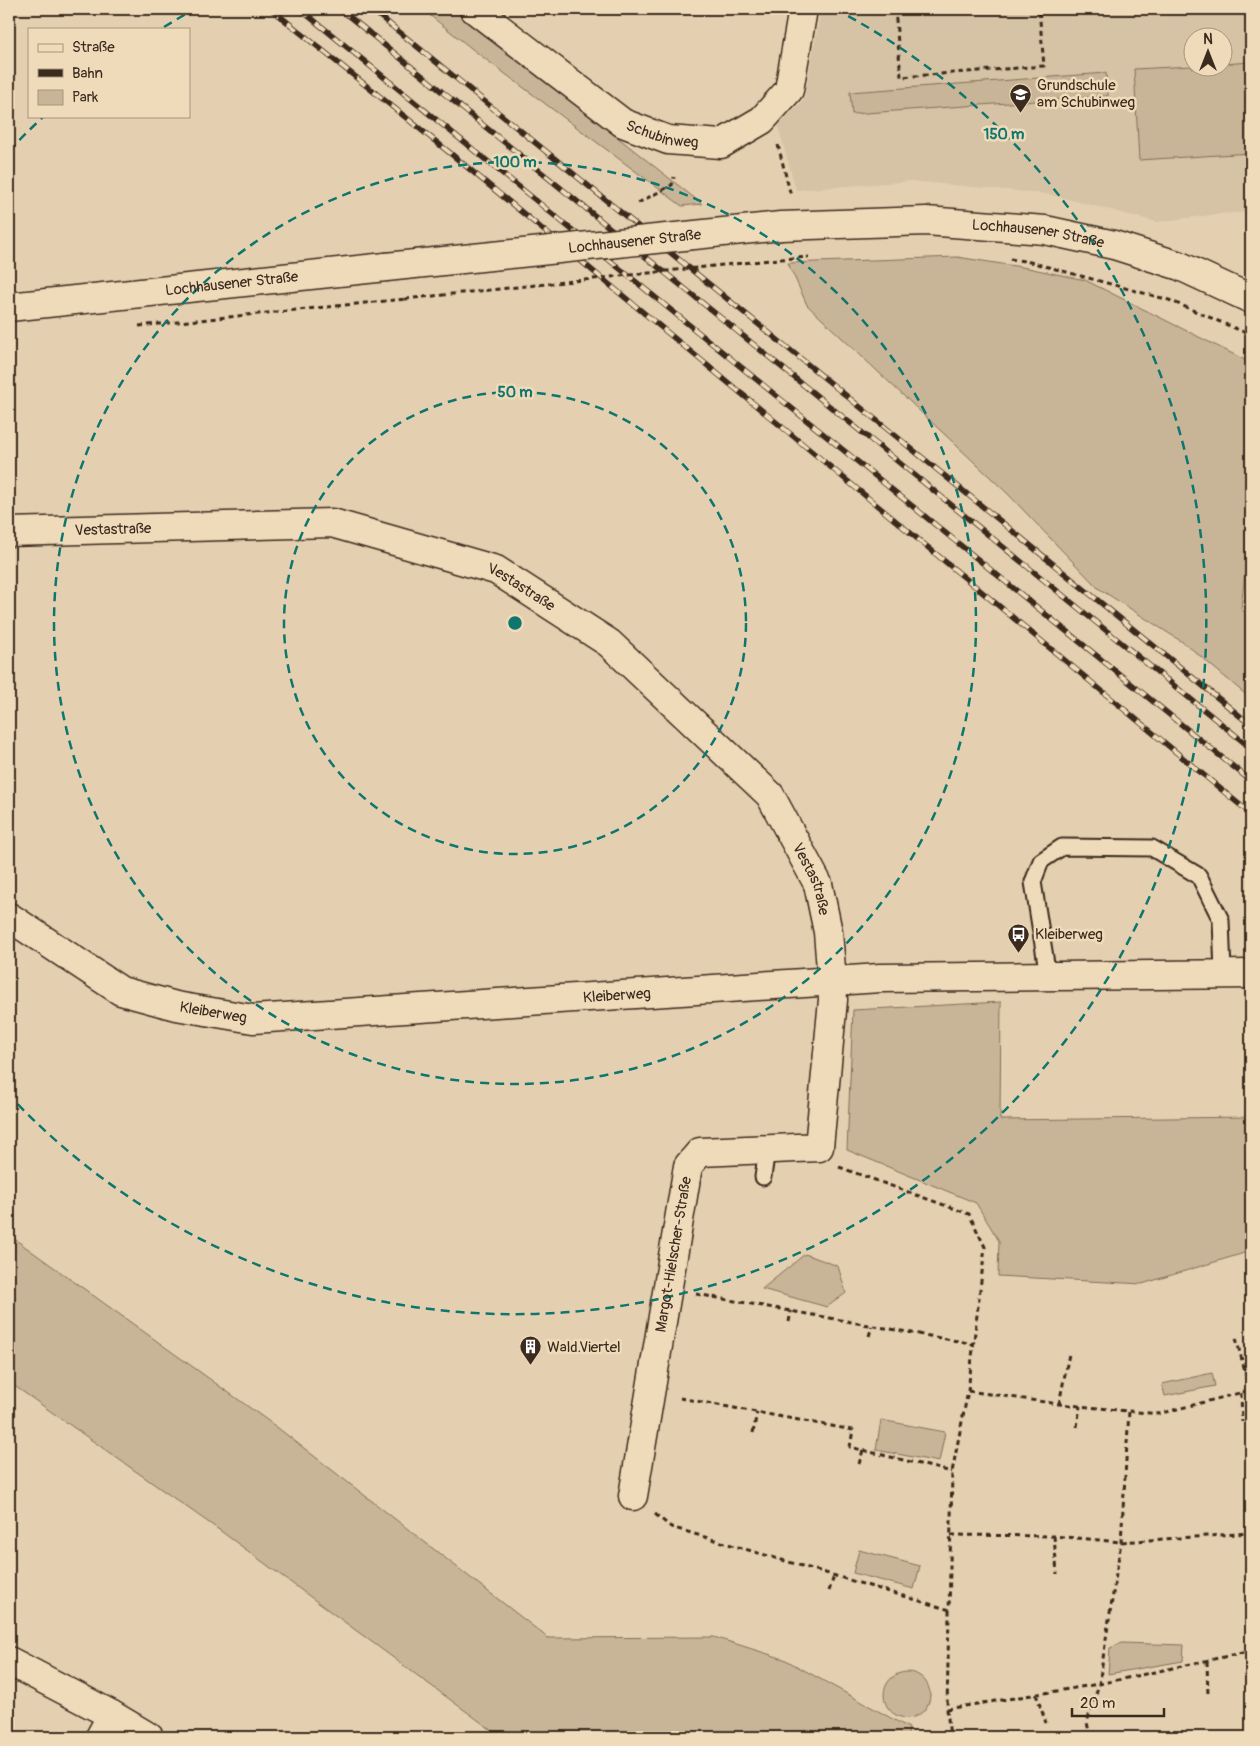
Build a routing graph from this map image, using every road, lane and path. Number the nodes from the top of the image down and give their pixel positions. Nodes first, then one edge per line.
1 (474, 9) edge
2 (802, 9) edge
3 (895, 9) edge
4 (1039, 9) edge
5 (776, 136) dead end
6 (674, 177) dead end
7 (791, 196) dead end
8 (638, 203) dead end
9 (809, 257) dead end
10 (1002, 258) dead end
11 (1251, 299) edge
12 (9, 307) edge
13 (138, 326) dead end
14 (1251, 335) edge
15 (9, 532) edge
16 (9, 917) edge
17 (1223, 974) junction
18 (1251, 974) edge
19 (1048, 976) junction
20 (832, 981) junction
21 (820, 1147) junction
22 (767, 1149) junction
23 (762, 1178) dead end
24 (667, 1288) junction
25 (791, 1311) junction
26 (789, 1322) dead end
27 (872, 1326) junction
28 (870, 1336) dead end
29 (1236, 1338) dead end
30 (974, 1344) junction
31 (1069, 1354) dead end
32 (1251, 1390) edge
33 (968, 1391) junction
34 (649, 1392) junction
35 (1242, 1393) junction
36 (1059, 1404) junction
37 (1080, 1406) junction
38 (1129, 1411) junction
39 (757, 1412) junction
40 (1242, 1422) dead end
41 (1077, 1427) dead end
42 (753, 1433) dead end
43 (863, 1450) junction
44 (858, 1464) dead end
45 (952, 1472) junction
46 (633, 1496) joint
47 (1250, 1533) edge
48 (951, 1535) junction
49 (1054, 1536) junction
50 (1121, 1542) junction
51 (1251, 1558) edge
52 (1057, 1574) dead end
53 (834, 1576) junction
54 (829, 1591) dead end
55 (950, 1610) junction
56 (1251, 1651) edge
57 (9, 1661) edge
58 (1206, 1661) junction
59 (1098, 1684) junction
60 (1036, 1694) junction
61 (1208, 1696) dead end
62 (947, 1708) junction
63 (1046, 1723) dead end
64 (106, 1726) edge
65 (149, 1737) edge
66 (950, 1737) edge
67 (1090, 1737) edge

1 - 2 main road, Schubinweg
3 - 4 path
5 - 7 path
6 - 8 path
9 - 13 path, bridge
10 - 14 path
11 - 12 main road, Lochhausener Straße, bridge
15 - 20 main road, Vestastraße
16 - 20 main road, Kleiberweg
17 - 18 main road, Kleiberweg
17 - 19 main road, Kleiberweg
17 - 19 lane
19 - 20 main road, Kleiberweg
20 - 21 main road
21 - 22 main road, Margot-Hielscher-Straße
21 - 30 path
22 - 23 lane
22 - 24 main road, Margot-Hielscher-Straße
24 - 25 path
24 - 34 main road, Margot-Hielscher-Straße
25 - 26 path
25 - 27 path
27 - 28 path
27 - 30 path
29 - 32 path
30 - 33 path
31 - 36 path
32 - 35 path
33 - 36 path
33 - 45 path
34 - 39 path
34 - 46 main road, Margot-Hielscher-Straße
35 - 38 path
35 - 40 path
36 - 37 path
37 - 38 path
37 - 41 path
38 - 50 path
39 - 42 path
39 - 43 path
43 - 44 path
43 - 45 path
45 - 48 path
46 - 53 path
47 - 50 path
47 - 51 path
48 - 49 path
48 - 55 path
49 - 50 path
49 - 52 path
50 - 59 path
53 - 54 path
53 - 55 path
55 - 62 path
56 - 58 path
57 - 64 main road
58 - 59 path
58 - 61 path
59 - 60 path
59 - 67 path
60 - 62 path
60 - 63 path
62 - 66 path
64 - 65 main road

